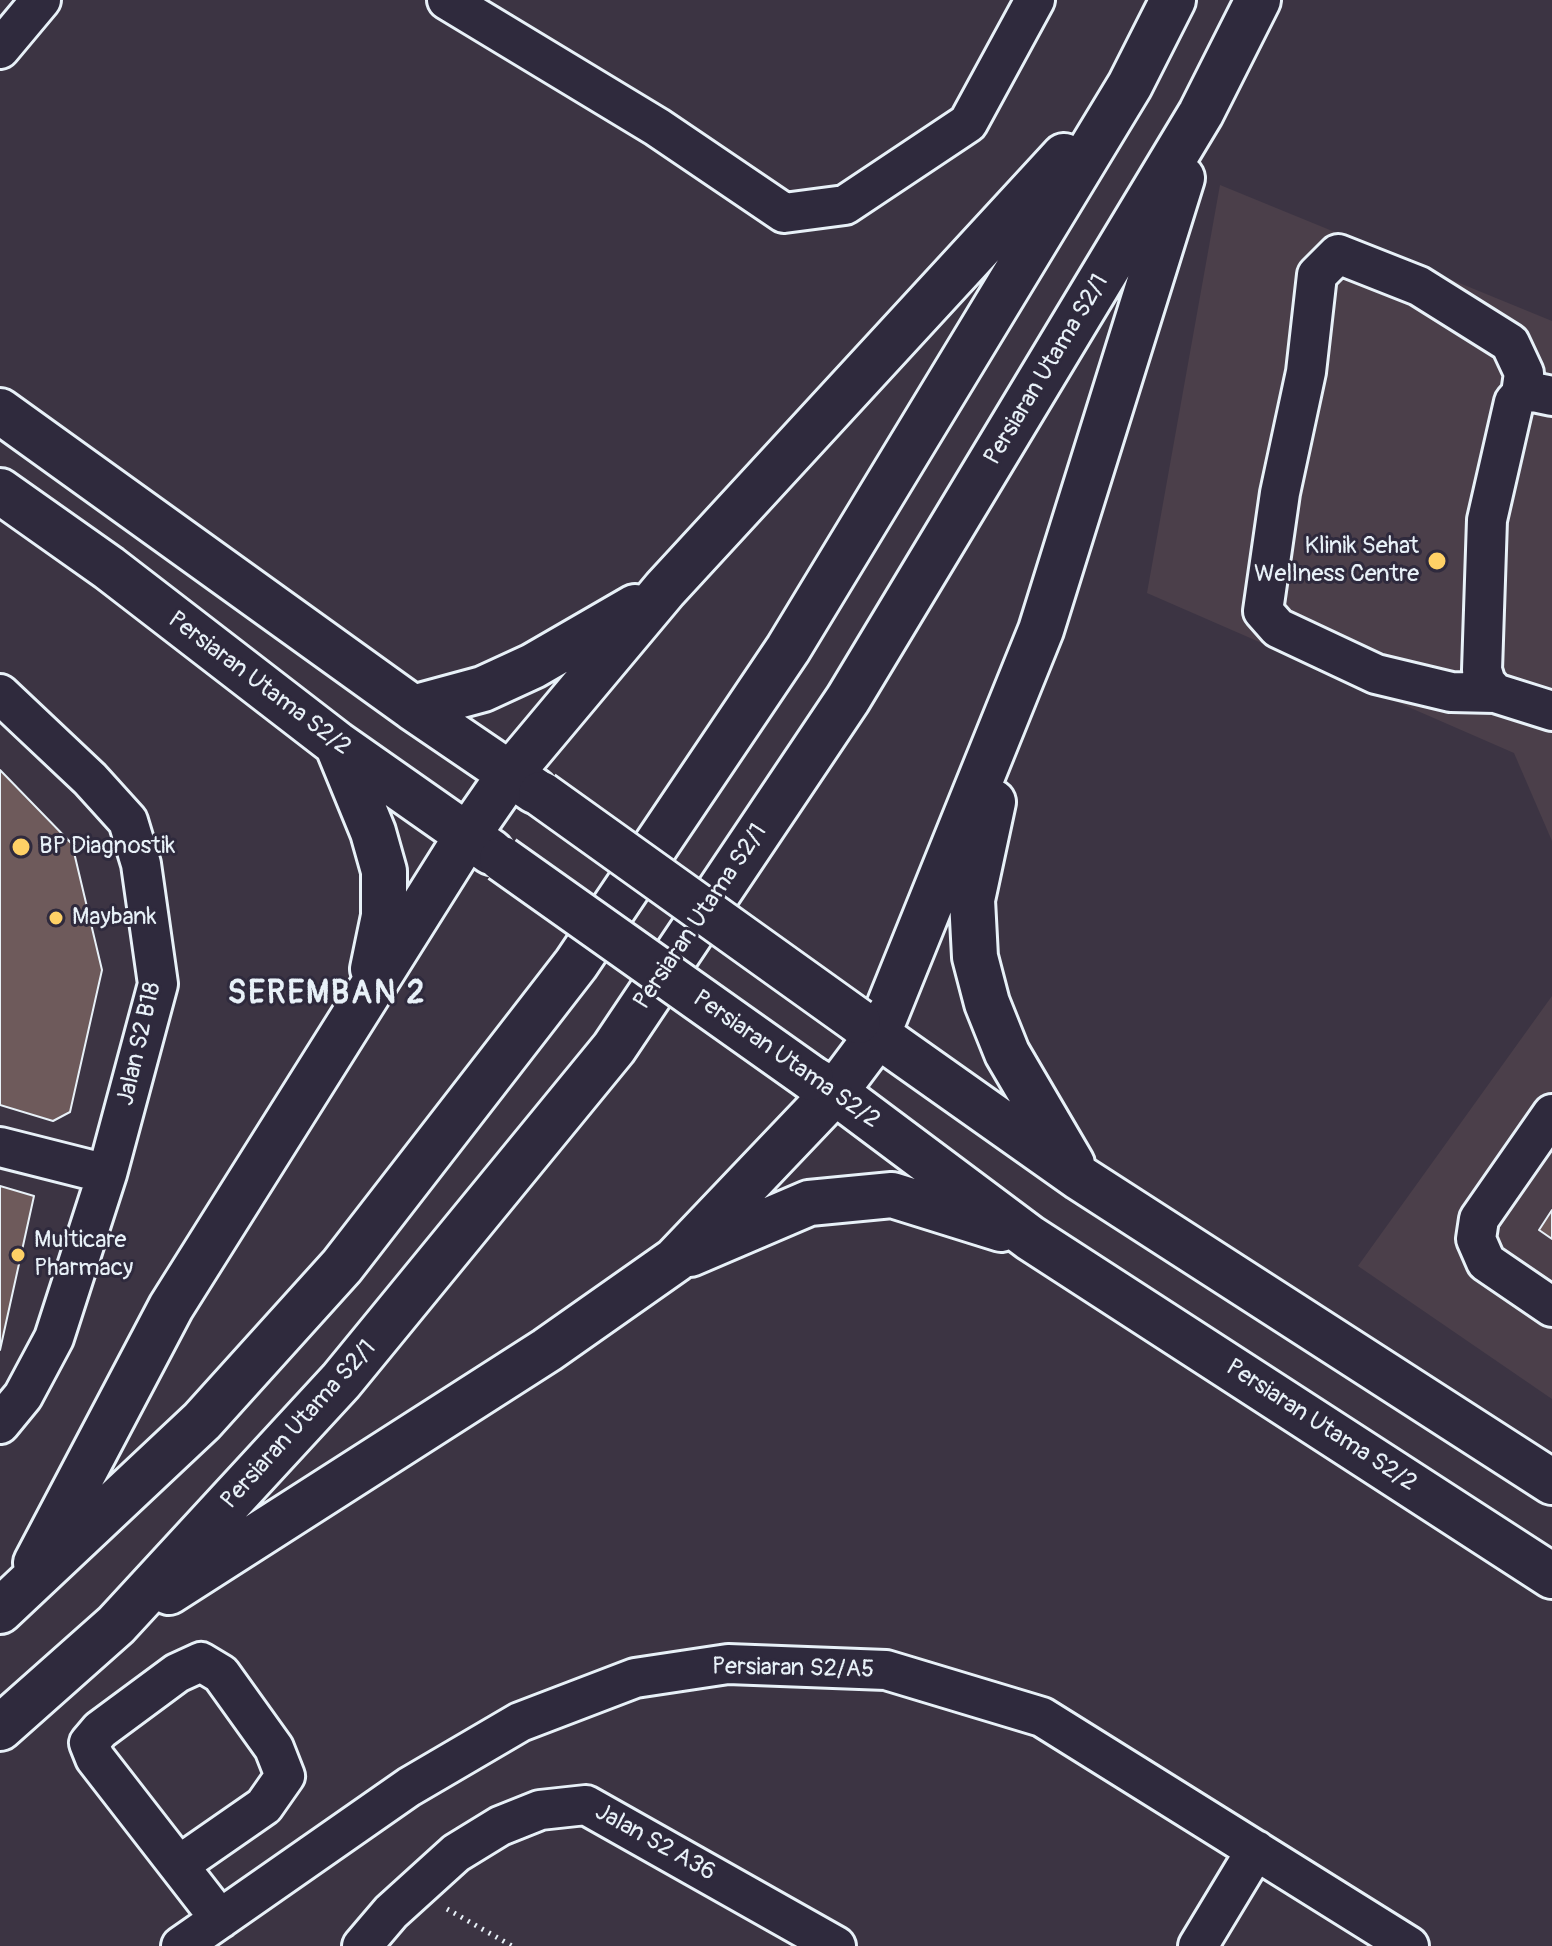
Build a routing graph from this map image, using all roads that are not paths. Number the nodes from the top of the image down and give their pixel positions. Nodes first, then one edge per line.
1 (41, 0) edge
2 (447, 0) edge
3 (1035, 0) edge
4 (1173, 0) edge
5 (1258, 0) edge
6 (0, 49) edge
7 (1130, 85) junction
8 (1201, 113) junction
9 (1537, 395) edge
10 (0, 411) edge
11 (0, 491) edge
12 (665, 589) junction
13 (1017, 690) junction
14 (1495, 693) junction
15 (0, 694) edge
16 (413, 708) junction
17 (1552, 711) edge
18 (337, 744) junction
19 (526, 784) junction
20 (485, 848) junction
21 (368, 995) junction
22 (867, 1028) junction
23 (823, 1085) junction
24 (1552, 1114) edge
25 (0, 1147) edge
26 (107, 1174) junction
27 (1080, 1178) junction
28 (1030, 1238) junction
29 (675, 1260) junction
30 (1552, 1307) edge
31 (0, 1424) edge
32 (1552, 1482) edge
33 (1552, 1576) edge
34 (10, 1602) edge
35 (116, 1625) junction
36 (0, 1728) edge
37 (1256, 1850) junction
38 (179, 1865) junction
39 (196, 1938) edge
40 (818, 1941) edge
41 (362, 1946) edge
42 (1198, 1946) edge
43 (1409, 1946) edge

1 - 6 street
2 - 3 street
4 - 7 main road
5 - 8 main road, Persiaran Utama S2/1
7 - 12 main road
7 - 34 main road
8 - 13 main road
8 - 35 main road, Persiaran Utama S2/1
9 - 14 street
9 - 14 street
10 - 16 main road
11 - 18 main road, Persiaran Utama S2/2
12 - 16 main road
12 - 19 main road
13 - 22 main road
13 - 27 main road
14 - 17 street
15 - 26 street, Jalan S2 B18
16 - 19 main road
18 - 20 main road, Persiaran Utama S2/2
18 - 21 main road
19 - 20 main road
19 - 22 main road, bridge
20 - 21 main road
20 - 23 main road, Persiaran Utama S2/2, bridge
21 - 34 main road
22 - 23 main road
22 - 27 main road
23 - 28 main road, Persiaran Utama S2/2
23 - 29 main road
24 - 30 street
25 - 26 street
26 - 31 street, Jalan S2 B18
27 - 32 main road
28 - 29 main road
28 - 33 main road, Persiaran Utama S2/2
29 - 35 main road
35 - 36 main road, Persiaran Utama S2/1
37 - 39 street, Persiaran S2/A5
37 - 42 street
37 - 43 street, Persiaran S2/A5
38 - 38 street
38 - 39 street
40 - 41 street, Jalan S2 A36

